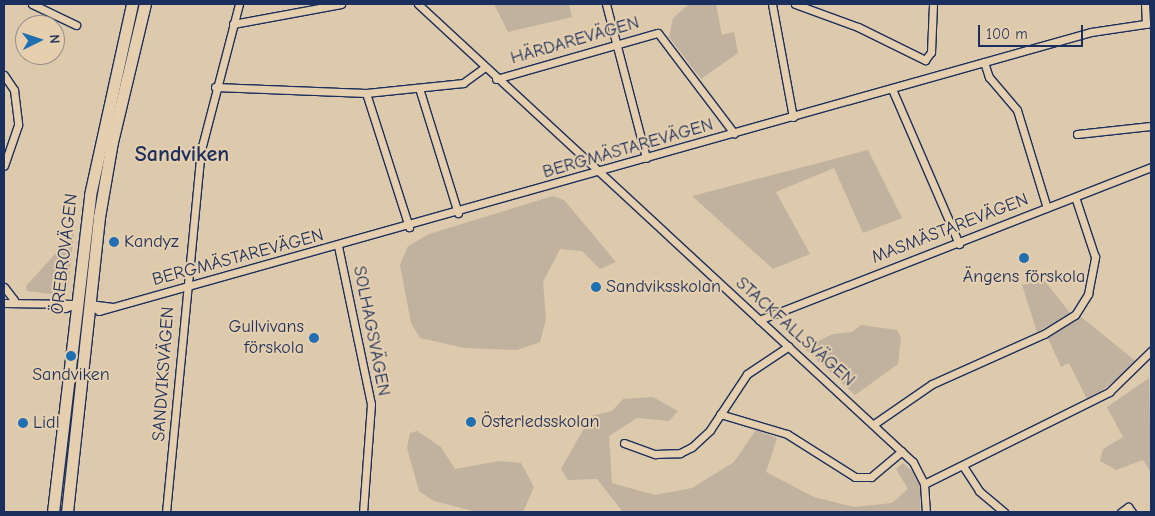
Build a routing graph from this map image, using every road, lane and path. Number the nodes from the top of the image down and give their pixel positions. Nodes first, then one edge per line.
1 (32, 4) edge
2 (132, 4) edge
3 (145, 4) edge
4 (239, 4) edge
5 (341, 4) edge
6 (418, 4) edge
7 (606, 4) edge
8 (772, 4) edge
9 (795, 4) edge
10 (933, 4) edge
11 (1145, 4) edge
12 (233, 24) junction
13 (1149, 24) edge
14 (76, 25) dead end
15 (617, 45) junction
16 (984, 62) junction
17 (484, 68) junction
18 (4, 75) edge
19 (496, 78) junction
20 (215, 86) junction
21 (419, 88) junction
22 (892, 89) junction
23 (366, 93) junction
24 (793, 117) junction
25 (1151, 126) edge
26 (734, 133) junction
27 (1077, 134) dead end
28 (646, 158) junction
29 (4, 166) edge
30 (1151, 167) edge
31 (599, 172) junction
32 (1075, 197) junction
33 (1047, 208) junction
34 (458, 213) junction
35 (409, 227) junction
36 (959, 244) junction
37 (338, 246) junction
38 (4, 287) edge
39 (185, 287) junction
40 (14, 300) junction
41 (4, 303) edge
42 (76, 304) junction
43 (89, 304) junction
44 (759, 320) junction
45 (789, 346) junction
46 (1151, 351) edge
47 (720, 414) junction
48 (874, 424) junction
49 (624, 443) dead end
50 (902, 451) junction
51 (963, 466) junction
52 (924, 484) junction
53 (53, 512) edge
54 (67, 512) edge
55 (166, 512) edge
56 (363, 512) edge
57 (926, 512) edge
58 (1004, 512) edge
59 (1121, 512) edge
60 (1132, 512) edge

1 - 14 street
2 - 42 highway, ÖREBROVÄGEN
3 - 43 highway, ÖREBROVÄGEN
4 - 12 street, SANDVIKSVÄGEN
5 - 12 street
6 - 17 street, STACKFALLSVÄGEN
7 - 15 street
8 - 24 street
9 - 10 street
11 - 13 street
12 - 20 street, SANDVIKSVÄGEN
13 - 16 street, BERGMÄSTAREVÄGEN
15 - 19 street, HÄRDAREVÄGEN
15 - 26 street, HÄRDAREVÄGEN
15 - 28 street
16 - 22 street, BERGMÄSTAREVÄGEN
16 - 33 street
17 - 19 street, STACKFALLSVÄGEN
17 - 21 street
18 - 29 street
19 - 31 street, STACKFALLSVÄGEN
20 - 23 street
20 - 39 street, SANDVIKSVÄGEN
21 - 23 street
21 - 34 street
22 - 24 street, BERGMÄSTAREVÄGEN
22 - 36 street
23 - 35 street
24 - 26 street, BERGMÄSTAREVÄGEN
25 - 27 street
26 - 28 street, BERGMÄSTAREVÄGEN
28 - 31 street, BERGMÄSTAREVÄGEN
30 - 32 street, MASMÄSTAREVÄGEN
31 - 34 street, BERGMÄSTAREVÄGEN
31 - 44 street, STACKFALLSVÄGEN
32 - 33 street, MASMÄSTAREVÄGEN
32 - 48 street
33 - 36 street, MASMÄSTAREVÄGEN
34 - 35 street, BERGMÄSTAREVÄGEN
35 - 37 street, BERGMÄSTAREVÄGEN
36 - 44 street, MASMÄSTAREVÄGEN
37 - 39 street, BERGMÄSTAREVÄGEN
37 - 56 street, SOLHAGSVÄGEN
38 - 40 street
39 - 43 street, BERGMÄSTAREVÄGEN
39 - 55 street, SANDVIKSVÄGEN
40 - 41 street
40 - 42 street
42 - 43 highway
42 - 53 highway, ÖREBROVÄGEN
43 - 54 highway, ÖREBROVÄGEN
44 - 45 street, STACKFALLSVÄGEN
45 - 47 street
45 - 48 street, STACKFALLSVÄGEN
46 - 51 street
47 - 49 street
47 - 50 street
48 - 50 street, STACKFALLSVÄGEN
50 - 52 street, STACKFALLSVÄGEN
51 - 52 street
51 - 58 street
52 - 57 street, STACKFALLSVÄGEN
59 - 60 street

